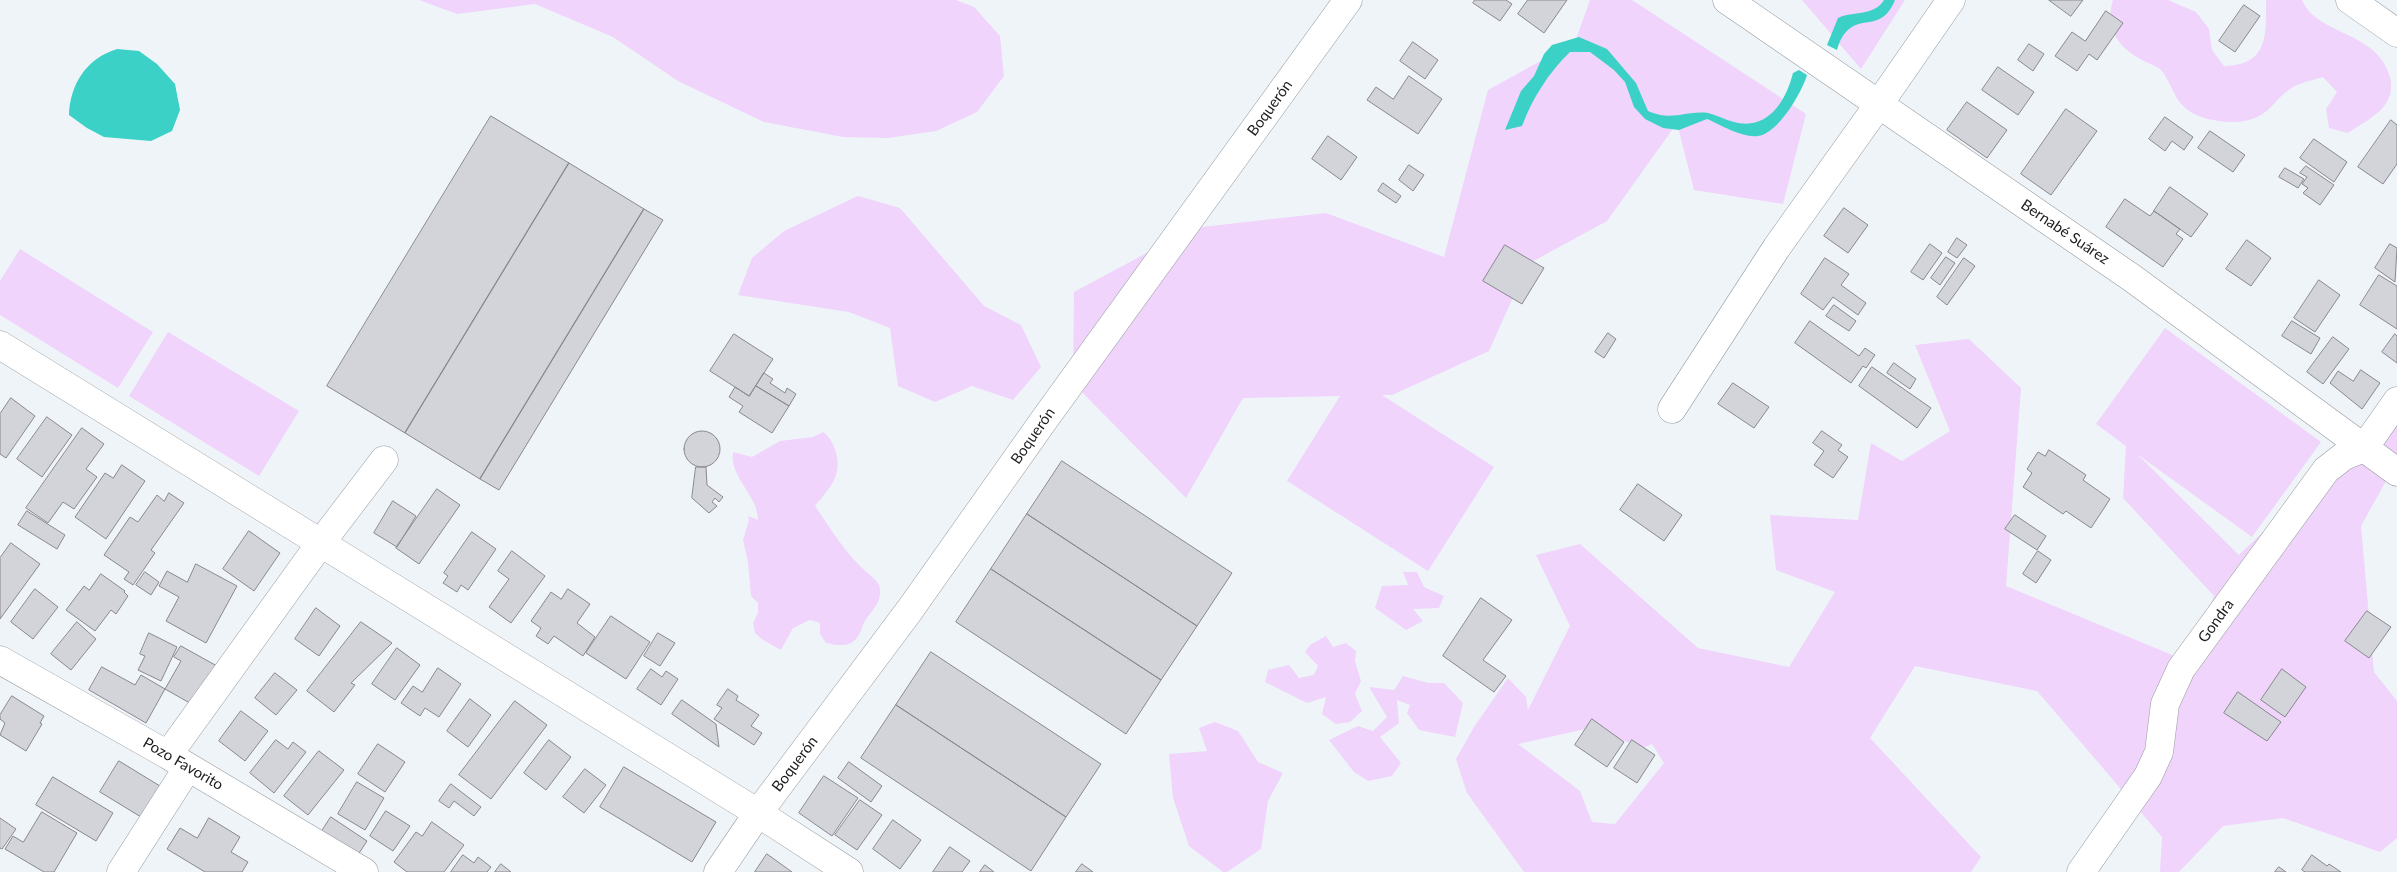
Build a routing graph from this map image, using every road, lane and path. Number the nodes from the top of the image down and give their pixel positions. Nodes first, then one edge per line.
1 (1348, 0) edge
2 (1727, 0) edge
3 (1951, 0) edge
4 (2350, 0) edge
5 (2397, 33) edge
6 (1879, 104) junction
7 (0, 345) edge
8 (2397, 401) edge
9 (1672, 409) dead end
10 (2364, 448) junction
11 (384, 460) dead end
12 (2397, 472) edge
13 (320, 544) junction
14 (0, 660) edge
15 (178, 761) junction
16 (758, 813) junction
17 (121, 872) edge
18 (364, 872) edge
19 (718, 872) edge
20 (849, 872) edge
21 (2081, 872) edge

1 - 16 street, Boquerón
2 - 6 street, Bernabé Suárez
3 - 6 street
4 - 5 street
6 - 9 street
6 - 10 street, Bernabé Suárez
7 - 13 street
8 - 10 street
10 - 12 street, Bernabé Suárez
10 - 21 street, Gondra
11 - 13 street
13 - 15 street
13 - 16 street
14 - 15 street, Pozo Favorito
15 - 17 street
15 - 18 street, Pozo Favorito
16 - 19 street, Boquerón
16 - 20 street

